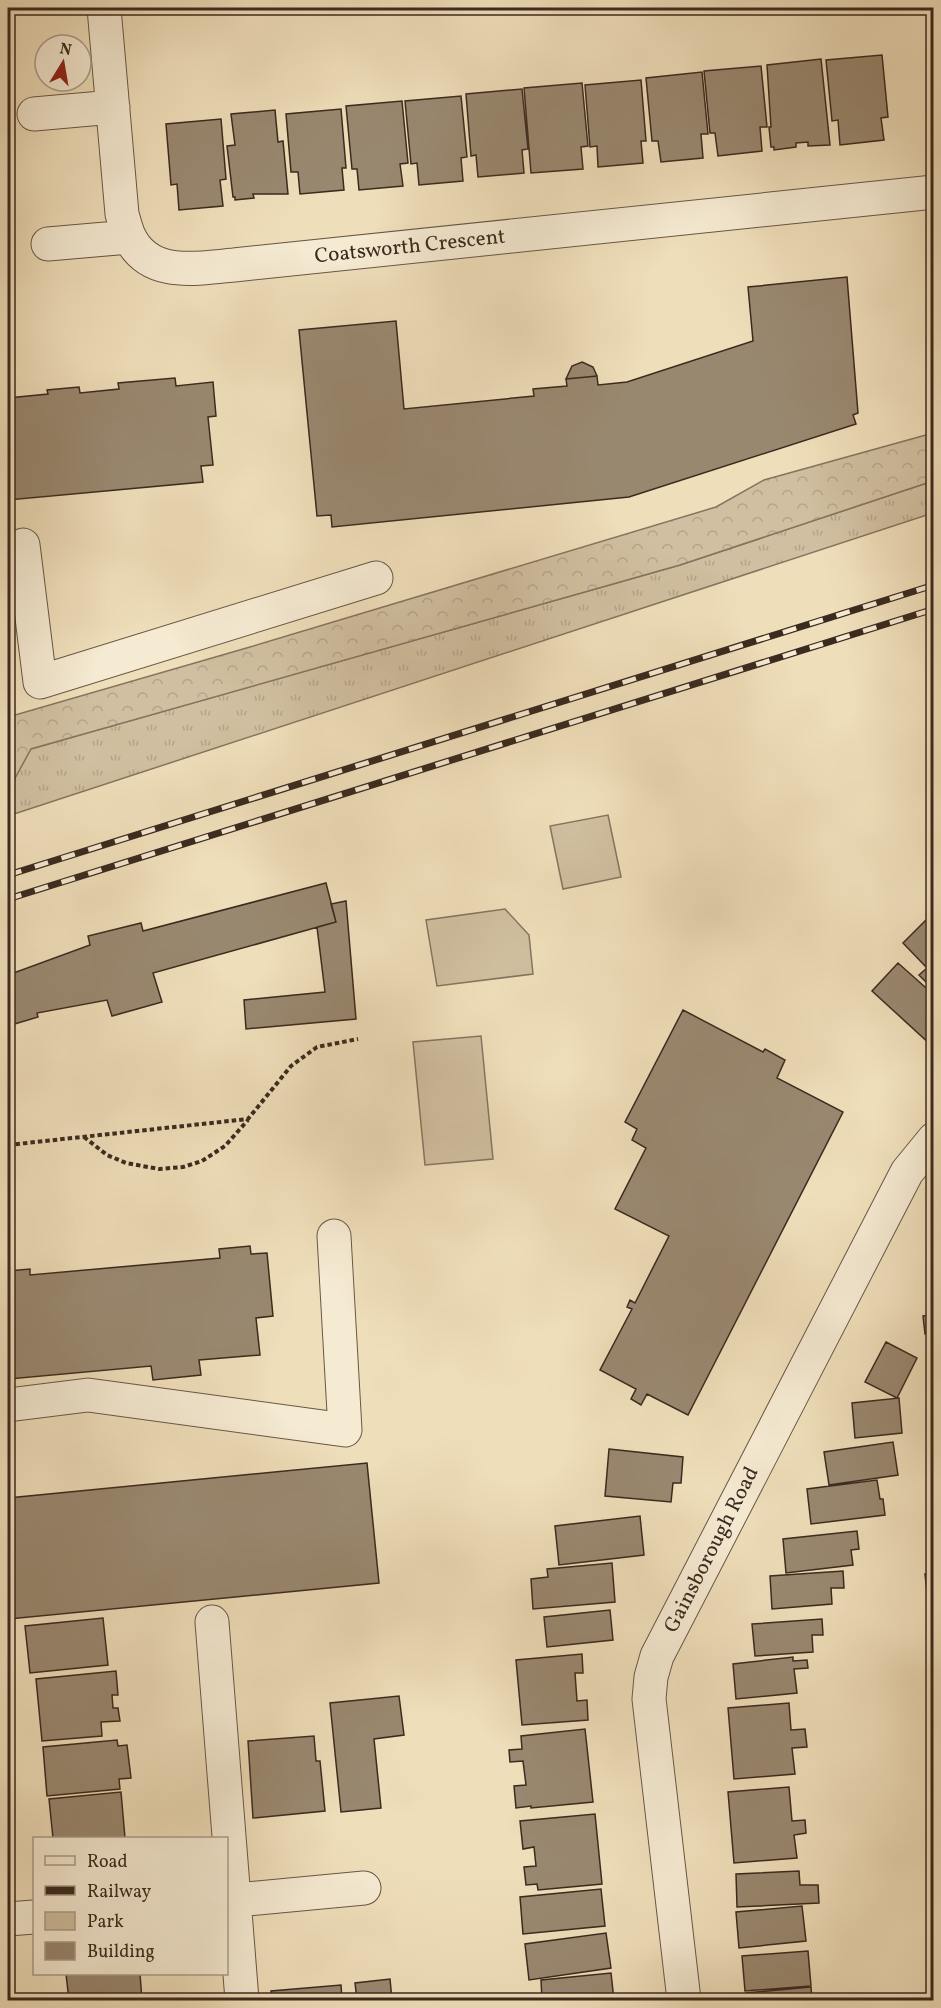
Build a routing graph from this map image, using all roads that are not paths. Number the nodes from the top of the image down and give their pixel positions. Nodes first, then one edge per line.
1 (104, 8) edge
2 (113, 106) junction
3 (34, 114) dead end
4 (933, 192) edge
5 (129, 237) junction
6 (48, 244) dead end
7 (23, 545) dead end
8 (376, 578) dead end
9 (933, 1139) edge
10 (334, 1236) dead end
11 (8, 1405) edge
12 (212, 1622) dead end
13 (226, 1837) edge
14 (228, 1870) edge
15 (364, 1888) dead end
16 (230, 1901) edge
17 (33, 1917) edge
18 (8, 1919) edge
19 (242, 2001) edge
20 (684, 2001) edge

1 - 2 street, Coatsworth Crescent
2 - 3 street
2 - 5 street, Coatsworth Crescent
4 - 5 street, Coatsworth Crescent
5 - 6 street
7 - 8 street
9 - 20 street, Gainsborough Road
10 - 11 street
12 - 13 street
14 - 16 street
15 - 16 street
16 - 19 street
17 - 18 street

